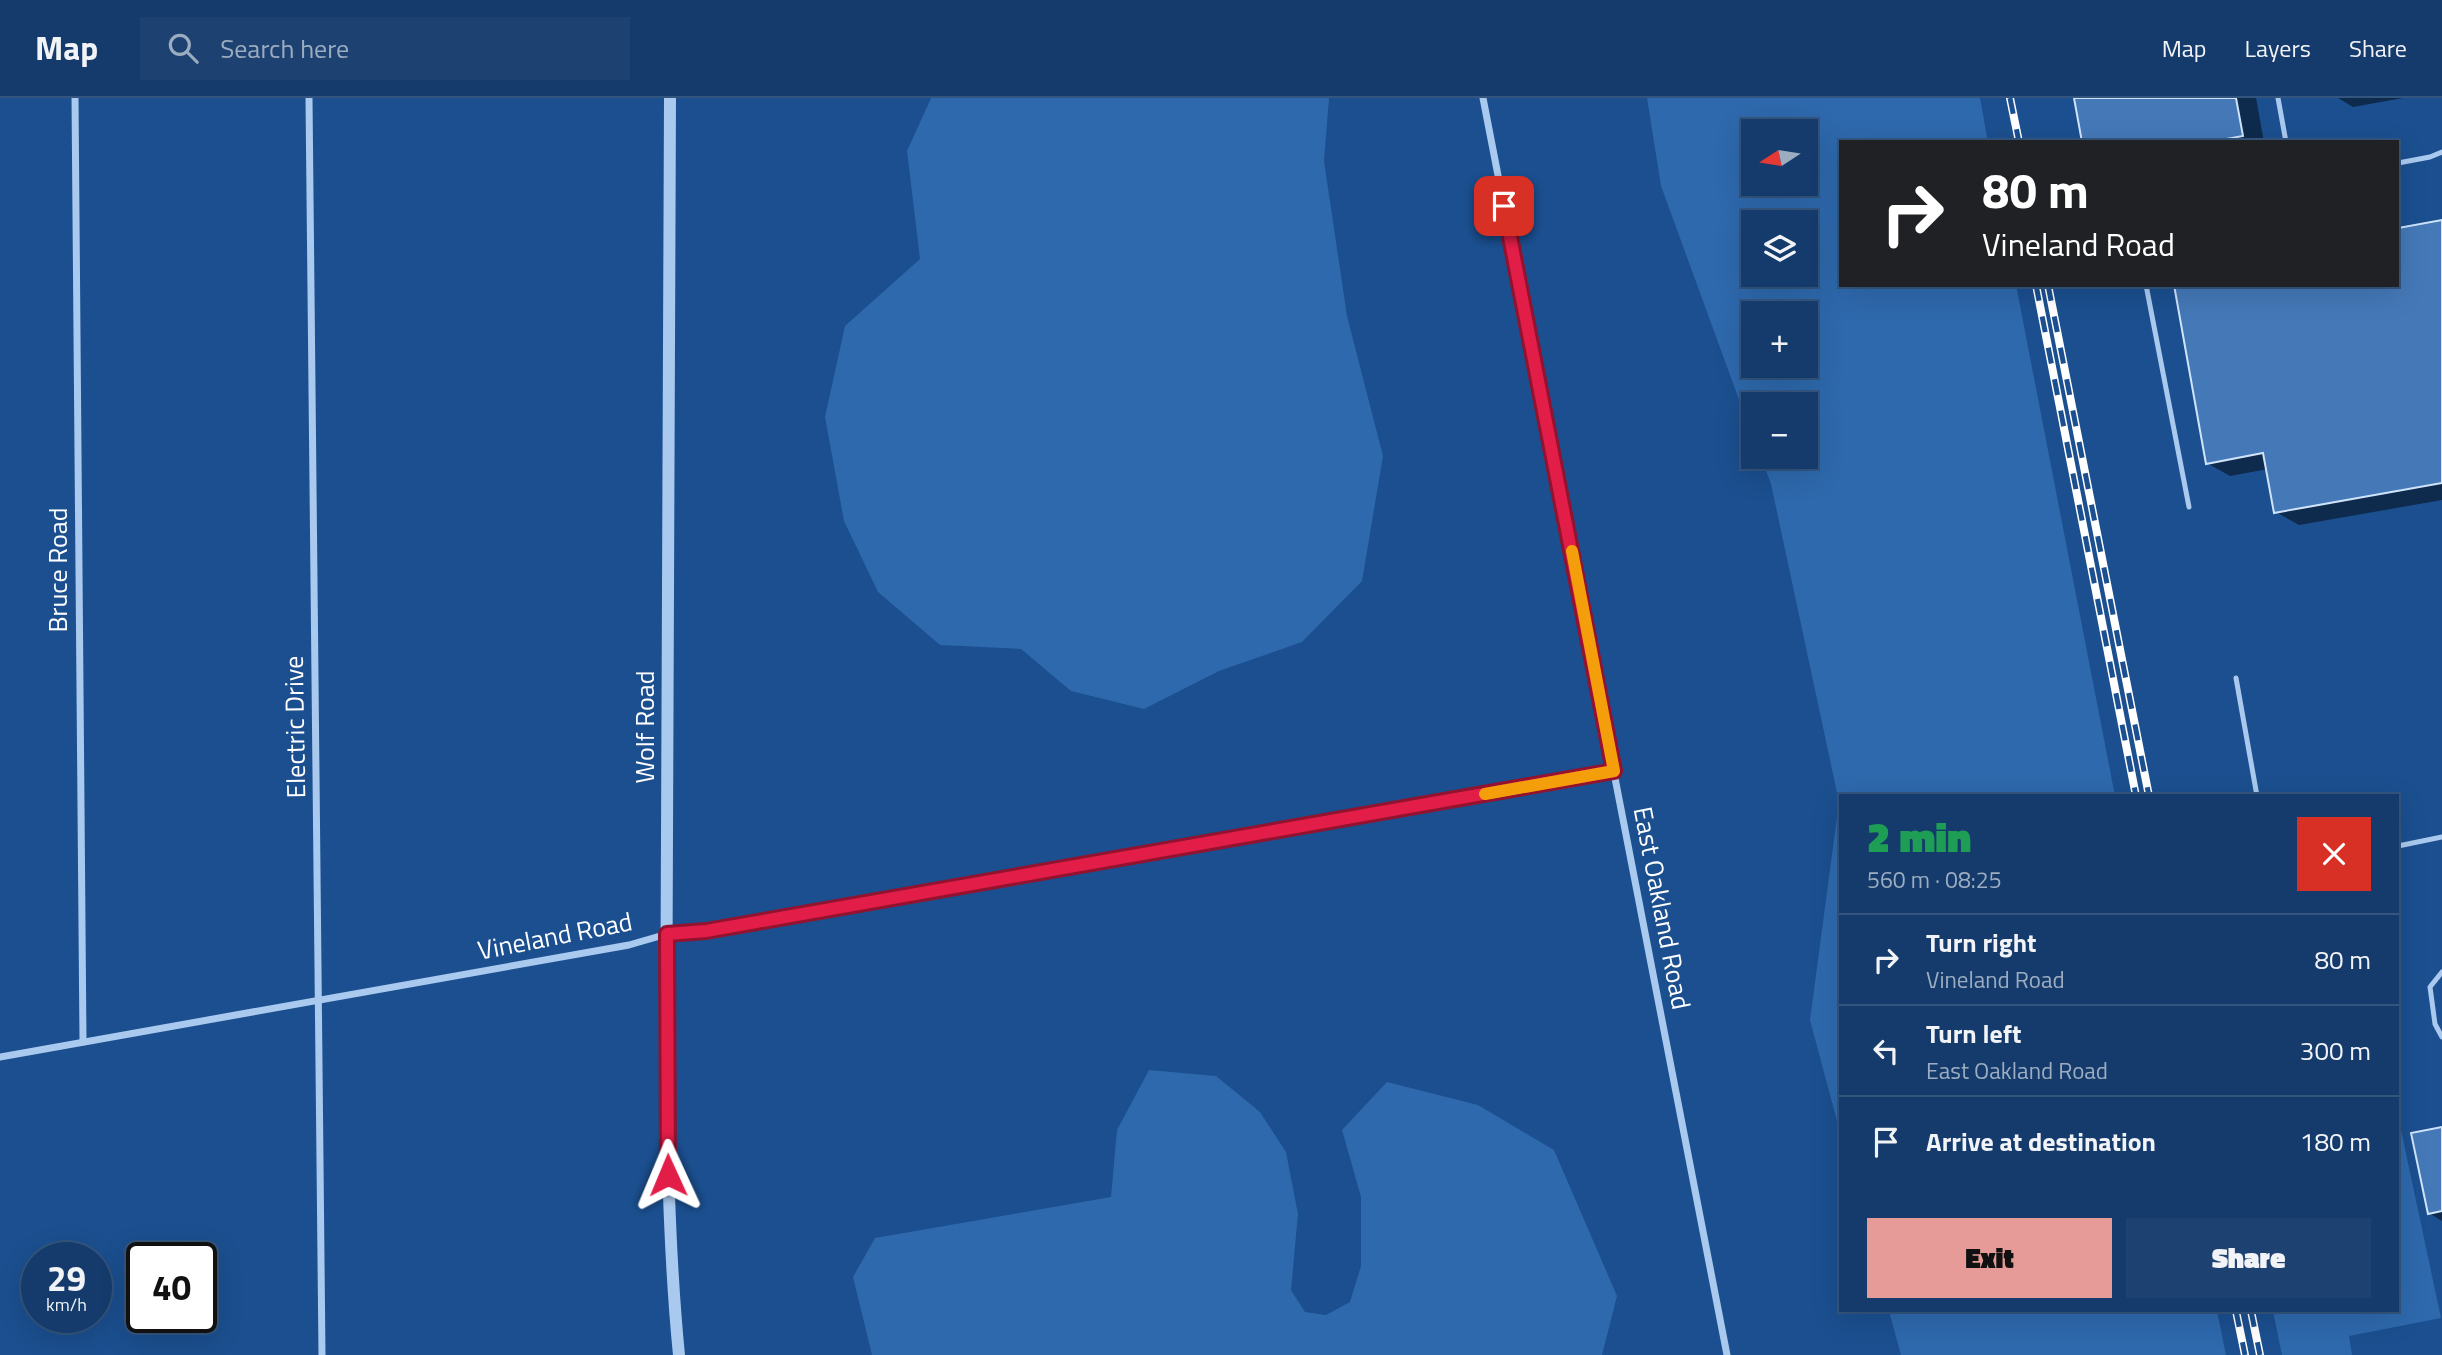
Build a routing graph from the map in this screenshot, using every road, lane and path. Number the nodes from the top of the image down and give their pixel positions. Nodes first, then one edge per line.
1 (75, 98) edge
2 (309, 98) edge
3 (670, 98) edge
4 (1483, 98) edge
5 (2278, 98) edge
6 (2286, 140) edge
7 (2442, 152) edge
8 (2399, 163) edge
9 (2146, 287) edge
10 (2189, 507) dead end
11 (2236, 678) dead end
12 (1614, 771) junction
13 (2257, 794) edge
14 (2442, 837) edge
15 (2399, 846) edge
16 (667, 934) junction
17 (2442, 972) edge
18 (318, 1002) junction
19 (2442, 1037) edge
20 (83, 1042) junction
21 (0, 1057) edge
22 (322, 1355) edge
23 (679, 1355) edge
24 (1727, 1355) edge

1 - 20 street, Bruce Road
2 - 18 street, Electric Drive
3 - 16 street, Wolf Road
4 - 12 street, East Oakland Road
5 - 6 lane
7 - 8 lane
9 - 10 lane
11 - 13 lane
12 - 16 street, Vineland Road
12 - 24 street, East Oakland Road
14 - 15 lane
16 - 18 street, Vineland Road
16 - 23 street, Wolf Road
17 - 19 lane
18 - 20 street, Vineland Road
18 - 22 street, Electric Drive
20 - 21 street, Vineland Road

